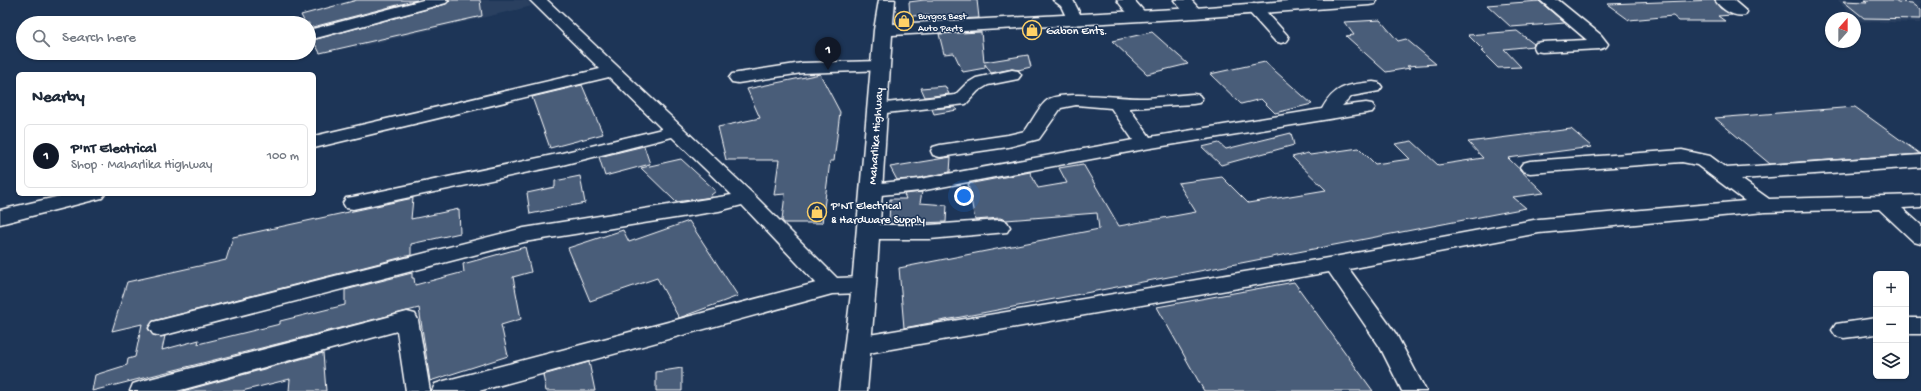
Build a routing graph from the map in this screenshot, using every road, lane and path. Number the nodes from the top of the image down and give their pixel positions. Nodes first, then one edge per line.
1 (441, 0) edge
2 (538, 0) edge
3 (887, 0) edge
4 (1060, 0) edge
5 (1125, 0) edge
6 (1182, 0) edge
7 (1363, 0) edge
8 (1548, 0) edge
9 (1723, 0) edge
10 (1254, 8) junction
11 (1739, 12) dead end
12 (1195, 13) junction
13 (1140, 16) junction
14 (1075, 20) junction
15 (883, 30) junction
16 (316, 33) edge
17 (1281, 38) dead end
18 (1542, 47) dead end
19 (880, 66) junction
20 (612, 71) junction
21 (1012, 75) dead end
22 (738, 78) dead end
23 (1373, 87) dead end
24 (1193, 99) dead end
25 (1116, 103) junction
26 (1366, 108) dead end
27 (877, 109) junction
28 (1329, 114) junction
29 (675, 131) junction
30 (316, 142) edge
31 (1145, 144) junction
32 (940, 151) dead end
33 (1921, 161) edge
34 (1530, 167) dead end
35 (1724, 174) junction
36 (871, 190) junction
37 (87, 196) edge
38 (746, 198) junction
39 (1921, 201) edge
40 (1884, 202) junction
41 (353, 203) dead end
42 (1765, 206) junction
43 (0, 217) edge
44 (1000, 227) dead end
45 (867, 232) junction
46 (1921, 237) edge
47 (1334, 264) junction
48 (864, 285) junction
49 (832, 286) junction
50 (1873, 326) edge
51 (1909, 326) edge
52 (1921, 326) edge
53 (161, 328) dead end
54 (1844, 330) dead end
55 (857, 346) junction
56 (142, 391) edge
57 (418, 391) edge
58 (444, 391) edge
59 (853, 391) edge
60 (1414, 391) edge

1 - 16 street
2 - 20 street
3 - 15 main road, Maharlika Highway
4 - 14 street
5 - 13 street
6 - 12 street
7 - 10 main road
8 - 18 street
9 - 11 street
10 - 12 main road
10 - 17 street
12 - 13 main road
13 - 14 main road
14 - 15 main road
15 - 19 main road, Maharlika Highway
19 - 22 street
19 - 27 main road, Maharlika Highway
20 - 29 street
20 - 30 street
21 - 27 street
23 - 28 street
24 - 25 street
25 - 31 street
25 - 32 street
26 - 28 street
27 - 36 main road, Maharlika Highway
28 - 31 street
29 - 38 street
29 - 41 street
31 - 36 street
33 - 35 street
34 - 35 street
35 - 42 street
36 - 45 main road, Maharlika Highway
37 - 43 street
38 - 49 street
38 - 53 street
39 - 40 street
40 - 42 street
40 - 46 street
42 - 47 street
44 - 45 street
45 - 48 main road, Maharlika Highway
47 - 55 street
47 - 60 street
48 - 49 street
48 - 55 main road, Maharlika Highway
49 - 58 street
50 - 54 street
51 - 52 street
55 - 59 main road, Maharlika Highway
56 - 57 street

